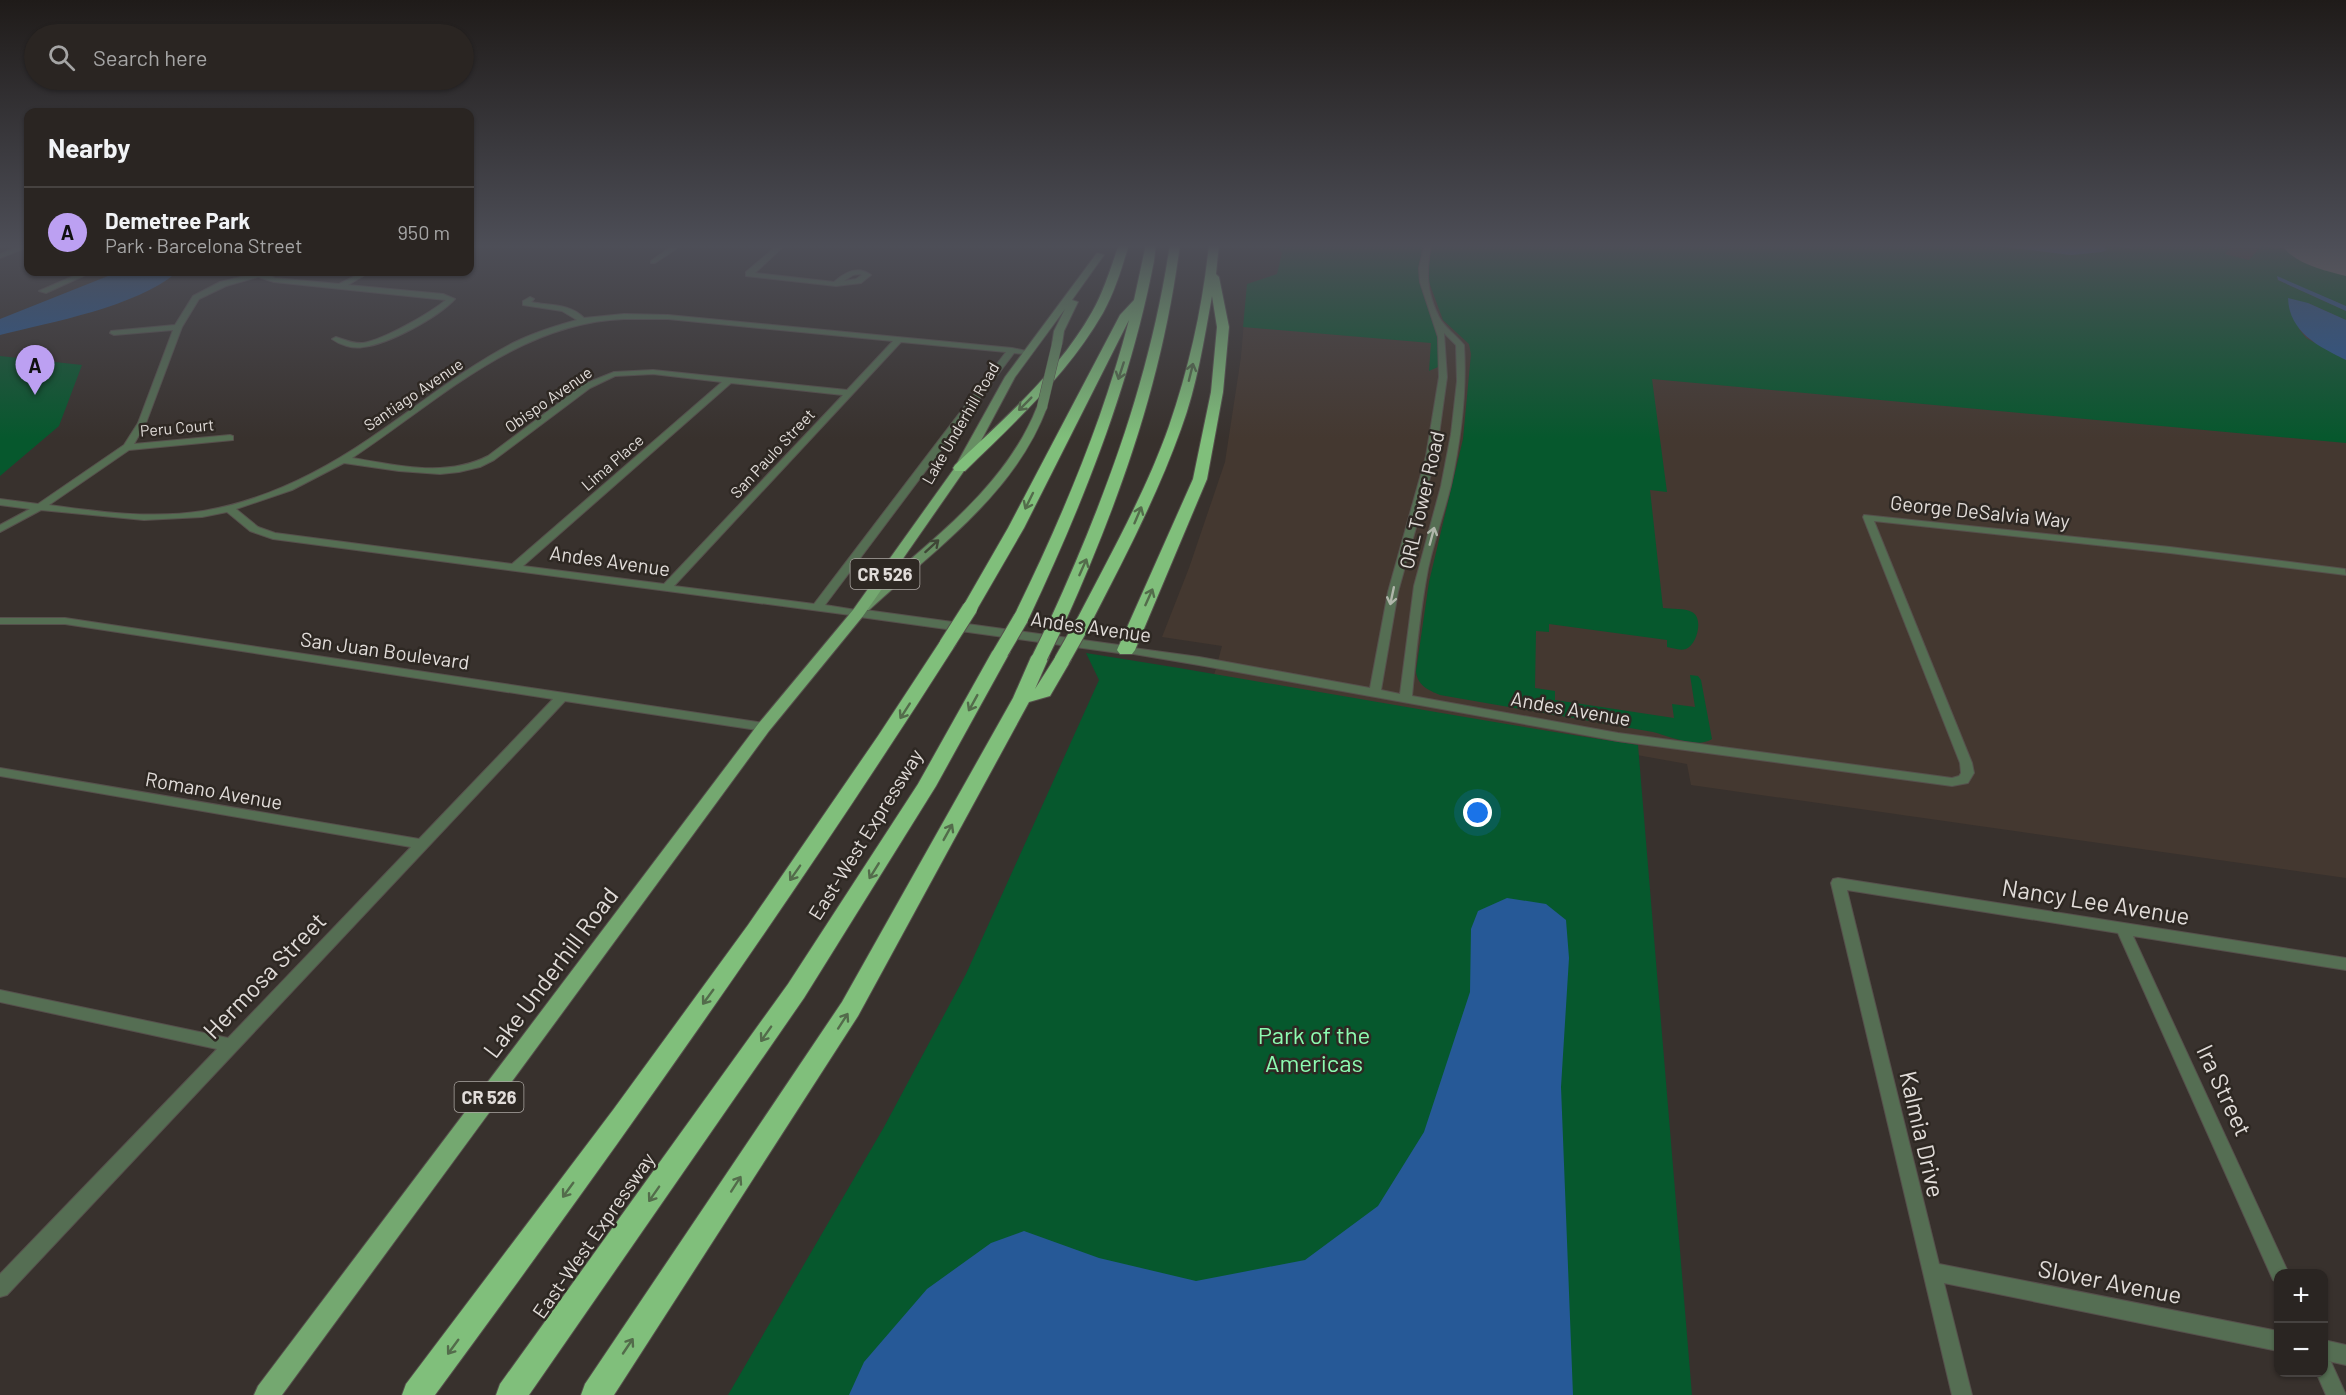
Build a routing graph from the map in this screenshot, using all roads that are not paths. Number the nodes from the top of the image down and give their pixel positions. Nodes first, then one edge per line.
1 (189, 309) edge
2 (435, 309) edge
3 (566, 309) edge
4 (1059, 309) edge
5 (1069, 309) edge
6 (1100, 309) edge
7 (1130, 309) edge
8 (1138, 309) edge
9 (1163, 309) edge
10 (1204, 309) edge
11 (1220, 309) edge
12 (1433, 309) edge
13 (1436, 318) junction
14 (582, 321) junction
15 (178, 327) junction
16 (114, 333) dead end
17 (336, 339) dead end
18 (900, 339) junction
19 (1012, 350) junction
20 (1027, 352) junction
21 (1443, 377) junction
22 (1460, 378) junction
23 (729, 380) junction
24 (849, 393) junction
25 (230, 438) dead end
26 (127, 447) junction
27 (343, 460) junction
28 (960, 468) junction
29 (1423, 484) junction
30 (1446, 488) junction
31 (0, 502) edge
32 (40, 507) junction
33 (230, 508) junction
34 (0, 529) edge
35 (515, 567) junction
36 (2345, 572) edge
37 (666, 588) junction
38 (817, 608) junction
39 (858, 613) junction
40 (0, 621) edge
41 (1126, 650) junction
42 (1375, 692) junction
43 (563, 696) junction
44 (1406, 697) junction
45 (1022, 698) junction
46 (764, 727) junction
47 (0, 772) edge
48 (1952, 782) joint
49 (422, 844) junction
50 (1838, 883) joint
51 (2123, 928) junction
52 (2346, 964) edge
53 (0, 996) edge
54 (230, 1044) junction
55 (2278, 1269) edge
56 (1931, 1271) junction
57 (0, 1288) edge
58 (2274, 1340) edge
59 (2328, 1351) edge
60 (2346, 1354) edge
61 (2328, 1377) edge
62 (267, 1395) edge
63 (417, 1395) edge
64 (511, 1395) edge
65 (596, 1395) edge
66 (1962, 1395) edge
67 (2336, 1395) edge

1 - 15 street
2 - 17 street
3 - 14 street
4 - 20 main road, Lake Underhill Road / CR 526
39 -> 5 main road, Lake Underhill Road / CR 526, bridge
6 -> 28 highway
7 -> 63 highway, bridge
8 -> 64 highway, East-West Expressway, bridge
45 -> 9 highway, bridge
45 -> 10 highway, bridge
41 -> 11 highway
12 - 13 street, ORL Tower Road
13 - 21 street, ORL Tower Road
13 - 22 street, ORL Tower Road
14 - 18 street, Santiago Avenue
14 - 27 street, Santiago Avenue
15 - 16 street
15 - 26 street
18 - 19 street, Santiago Avenue
18 - 24 street, San Paulo Street
19 - 20 street, Santiago Avenue
19 - 38 street, Lake Underhill Road
20 - 28 main road, Lake Underhill Road / CR 526
21 - 22 street
21 - 29 street, ORL Tower Road
22 - 30 street, ORL Tower Road
23 - 24 street, Obispo Avenue
23 - 27 street, Obispo Avenue
23 - 35 street, Lima Place
24 - 37 street, San Paulo Street
25 - 26 street, Peru Court
26 - 32 street
27 - 33 street, Santiago Avenue
28 - 39 main road, Lake Underhill Road / CR 526
29 - 30 street
29 -> 42 street, ORL Tower Road
44 -> 30 street, ORL Tower Road
31 - 32 street, Santiago Avenue
32 - 33 street, Santiago Avenue
32 - 34 street
33 - 35 street, Andes Avenue
35 - 37 street, Andes Avenue
36 - 48 street, George DeSalvia Way
37 - 38 street, Andes Avenue
38 - 39 street, Andes Avenue
39 - 41 street, Andes Avenue
39 - 46 main road, Lake Underhill Road / CR 526
40 - 43 street, San Juan Boulevard
41 - 42 street, Andes Avenue
42 - 44 street, Andes Avenue
43 - 46 street, San Juan Boulevard
43 - 49 street, Hermosa Street
44 - 48 street, Andes Avenue
65 -> 45 highway
46 - 62 main road, Lake Underhill Road / CR 526
47 - 49 street, Romano Avenue
49 - 54 street, Hermosa Street
50 - 51 street, Nancy Lee Avenue
50 - 56 street, Kalmia Drive
51 - 52 street, Nancy Lee Avenue
51 - 55 street, Ira Street
53 - 54 street
54 - 57 street, Hermosa Street
56 - 58 street, Slover Avenue
56 - 66 street, Kalmia Drive
59 - 60 street
61 - 67 street

